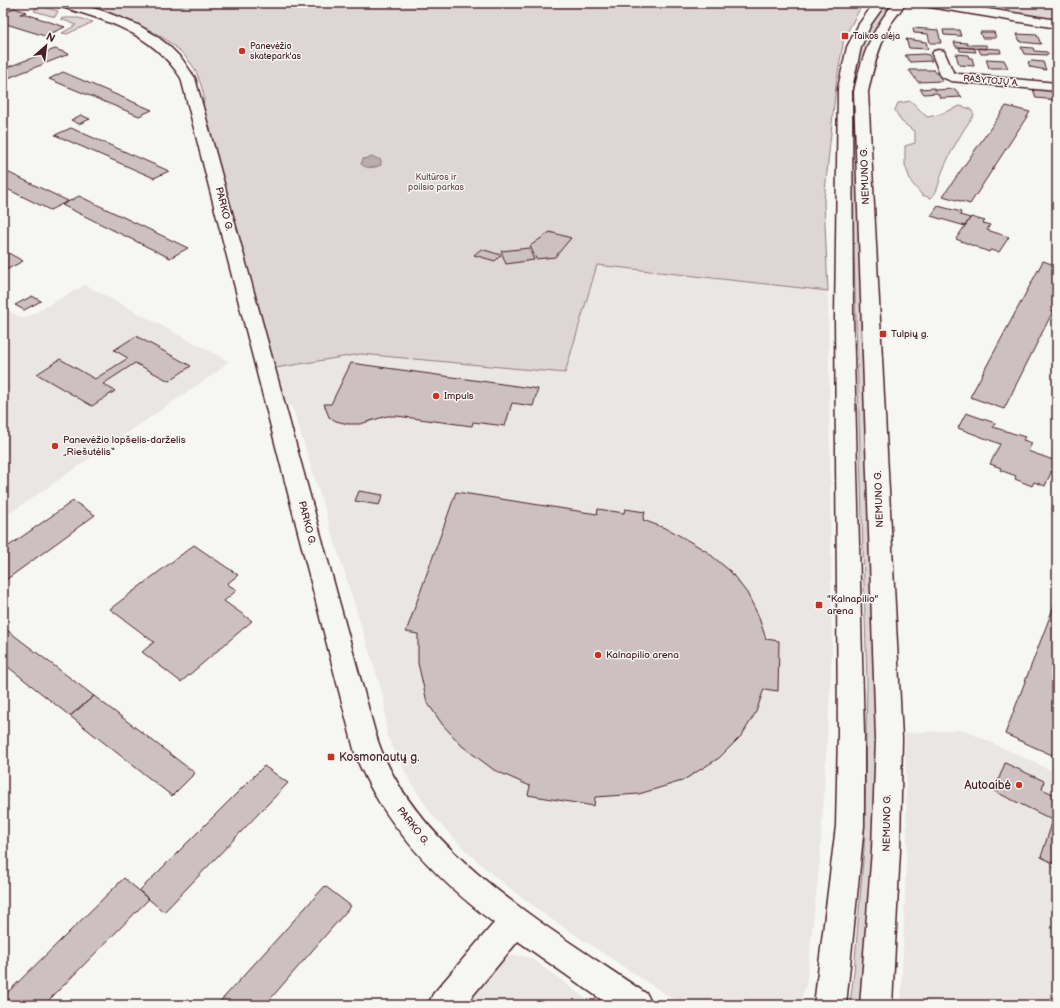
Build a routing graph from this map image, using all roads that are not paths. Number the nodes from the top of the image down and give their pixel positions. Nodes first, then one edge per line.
1 (62, 3) edge
2 (880, 3) edge
3 (900, 3) edge
4 (930, 3) edge
5 (1057, 24) edge
6 (939, 54) dead end
7 (1057, 87) edge
8 (515, 921) junction
9 (834, 975) junction
10 (444, 1005) edge
11 (636, 1005) edge
12 (814, 1005) edge
13 (830, 1005) edge
14 (876, 1005) edge

1 - 8 main road, PARKO G.
2 - 9 main road, NEMUNO G.
3 - 14 main road, NEMUNO G.
4 - 5 main road
6 - 7 main road, RAŠYTOJŲ A.
8 - 10 main road
8 - 11 main road, PARKO G.
9 - 12 main road
9 - 13 main road, NEMUNO G.

